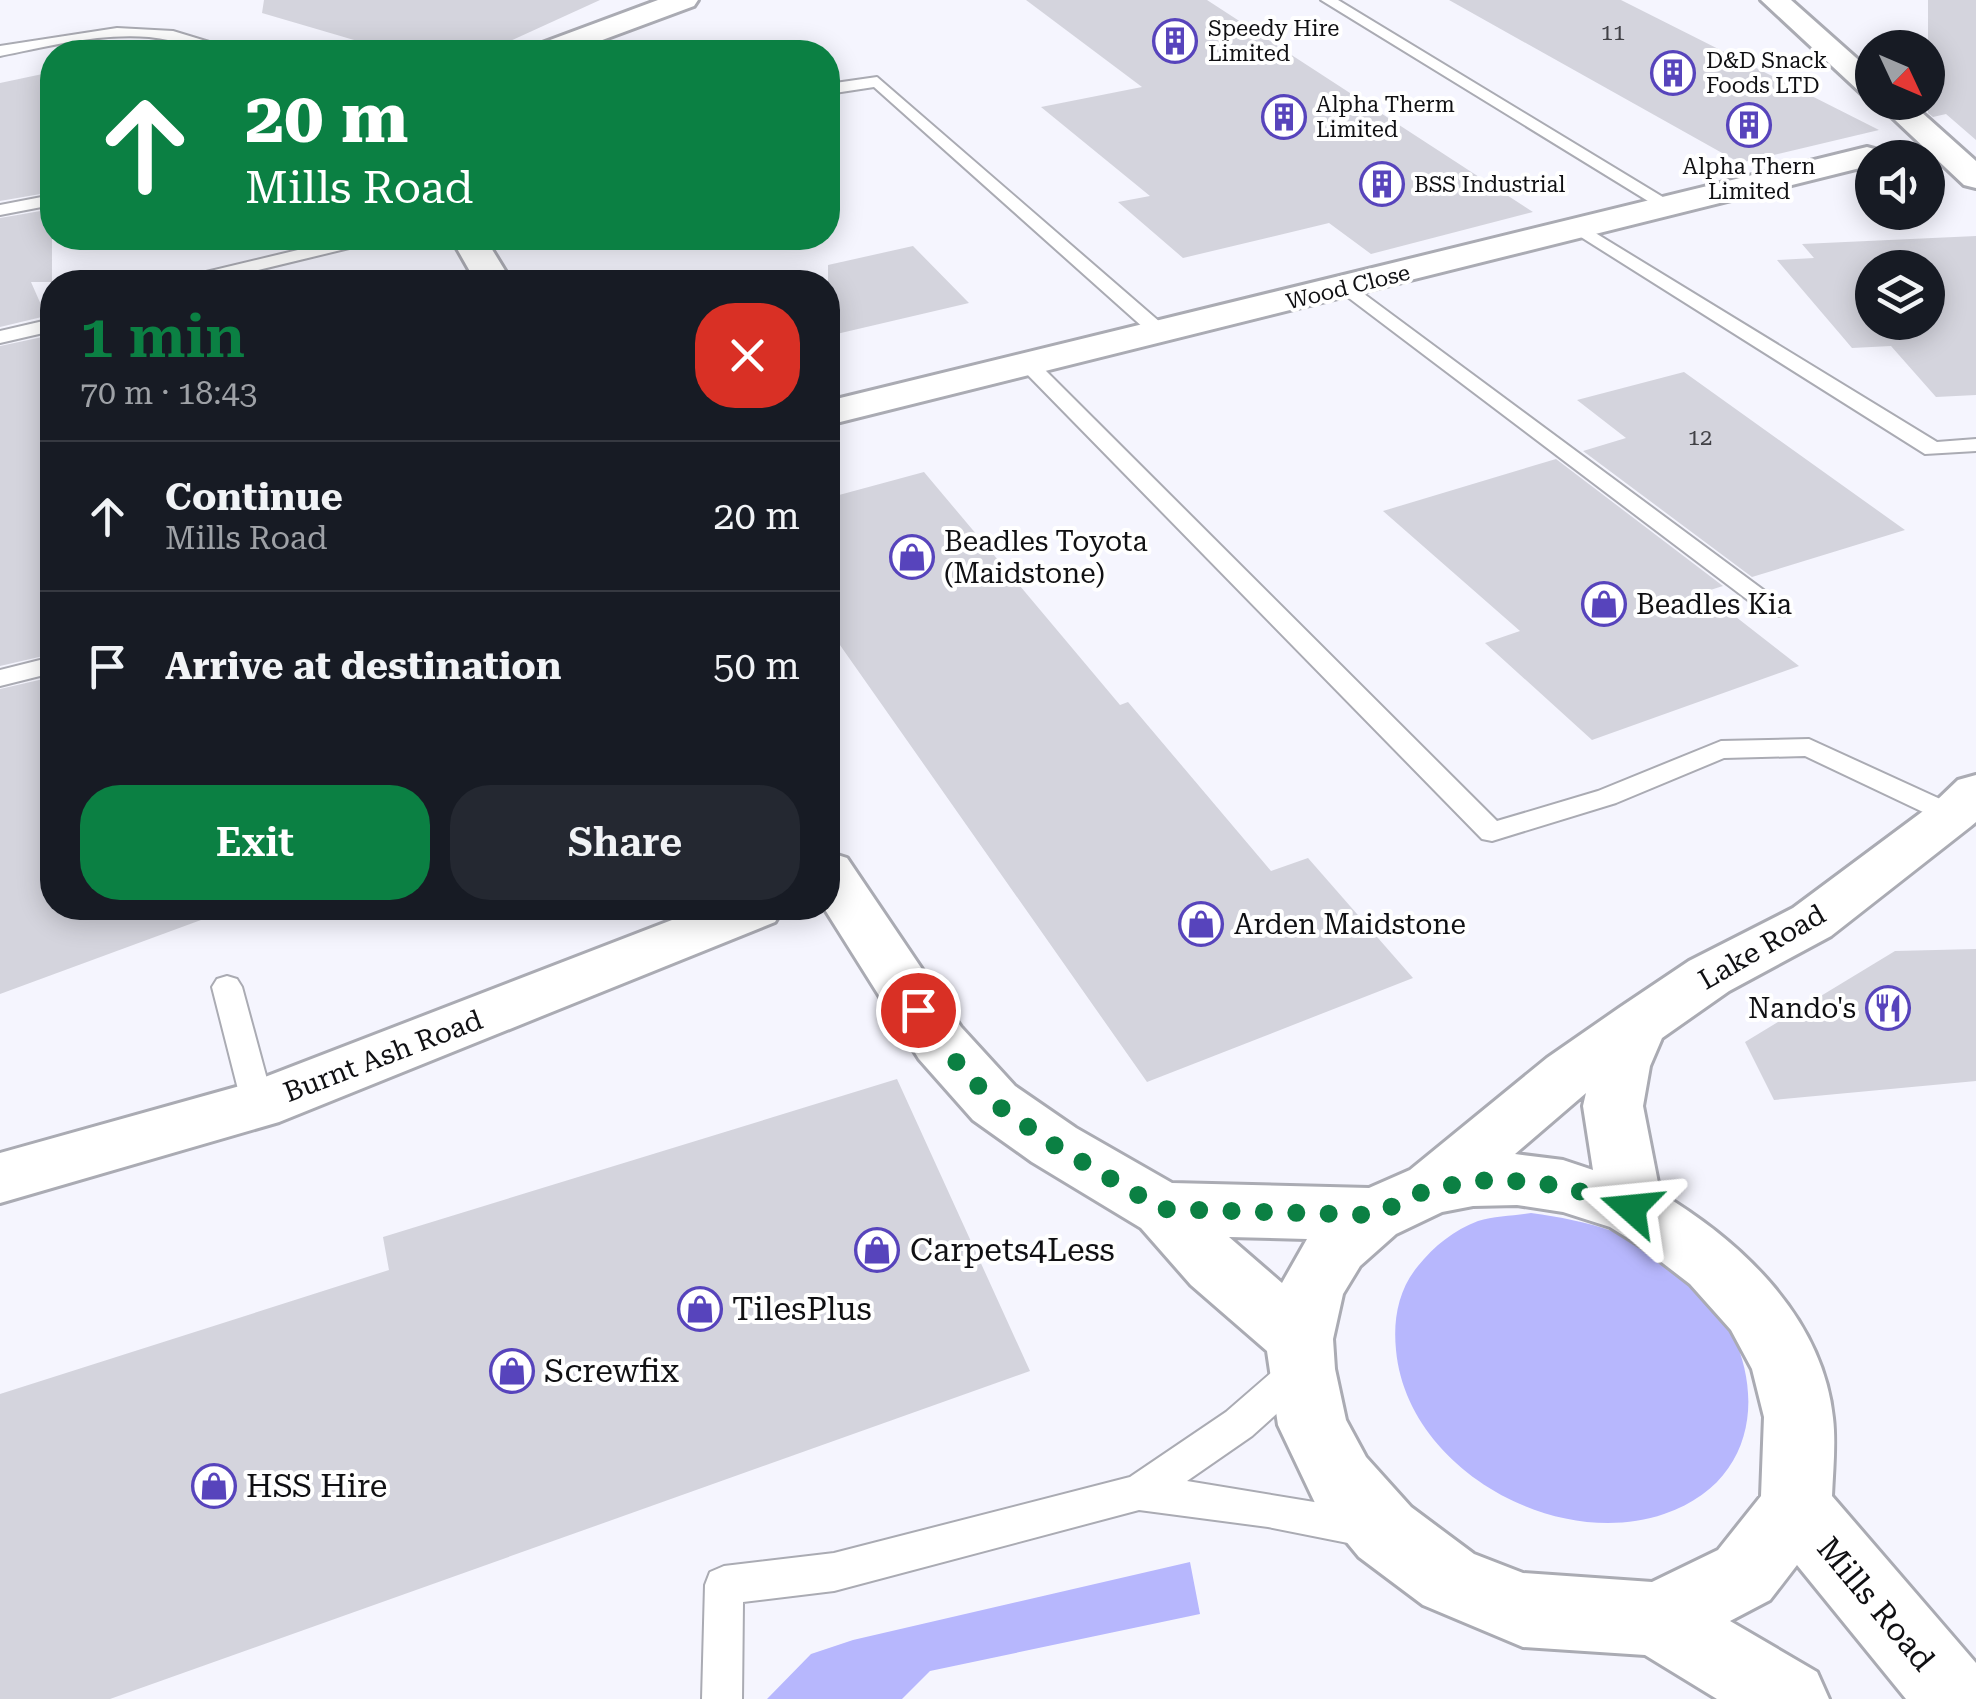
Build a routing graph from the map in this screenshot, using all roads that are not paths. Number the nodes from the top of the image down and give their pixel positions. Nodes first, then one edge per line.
1 (684, 0) edge
2 (1328, 0) edge
3 (1775, 0) edge
4 (56, 40) edge
5 (202, 40) edge
6 (576, 40) edge
7 (40, 43) edge
8 (0, 51) edge
9 (1855, 71) edge
10 (840, 87) edge
11 (1910, 120) edge
12 (1855, 159) edge
13 (1976, 178) edge
14 (40, 202) edge
15 (1667, 204) junction
16 (0, 210) edge
17 (1580, 228) junction
18 (319, 250) edge
19 (237, 270) edge
20 (1348, 288) junction
21 (40, 328) edge
22 (1161, 333) junction
23 (0, 337) edge
24 (1029, 365) junction
25 (840, 410) edge
26 (1976, 445) edge
27 (1777, 611) dead end
28 (40, 668) edge
29 (0, 678) edge
30 (1964, 804) edge
31 (840, 893) edge
32 (726, 920) edge
33 (227, 987) dead end
34 (1639, 1024) junction
35 (258, 1104) junction
36 (0, 1178) edge
37 (1402, 1201) junction
38 (1631, 1208) junction
39 (1162, 1209) junction
40 (1301, 1354) junction
41 (1139, 1492) junction
42 (1796, 1507) junction
43 (1384, 1532) junction
44 (1655, 1619) junction
45 (722, 1699) edge
46 (1790, 1699) edge
47 (1956, 1699) edge

1 - 6 street
2 - 15 lane
3 - 9 street
4 - 5 lane
7 - 8 lane
10 - 22 lane
11 - 13 street
12 - 15 street, Wood Close
14 - 16 lane
15 - 17 street, Wood Close
17 - 20 street, Wood Close
17 - 26 lane
18 - 19 lane
20 - 22 street, Wood Close
20 - 27 lane
21 - 23 lane
22 - 24 street, Wood Close
24 - 25 street, Wood Close
24 - 30 lane
28 - 29 lane
30 - 34 street, Lake Road
31 - 39 street
32 - 35 street, Burnt Ash Road
33 - 35 lane
34 - 37 street, Lake Road
34 - 38 street
35 - 36 street, Burnt Ash Road
37 - 38 street
37 - 39 street
37 - 40 street, Lake Road
38 - 42 street
39 - 40 street
40 - 41 lane
40 - 43 street
41 - 43 lane
41 - 45 lane
42 - 44 street
42 - 47 street, Mills Road
43 - 44 street
44 - 46 street

